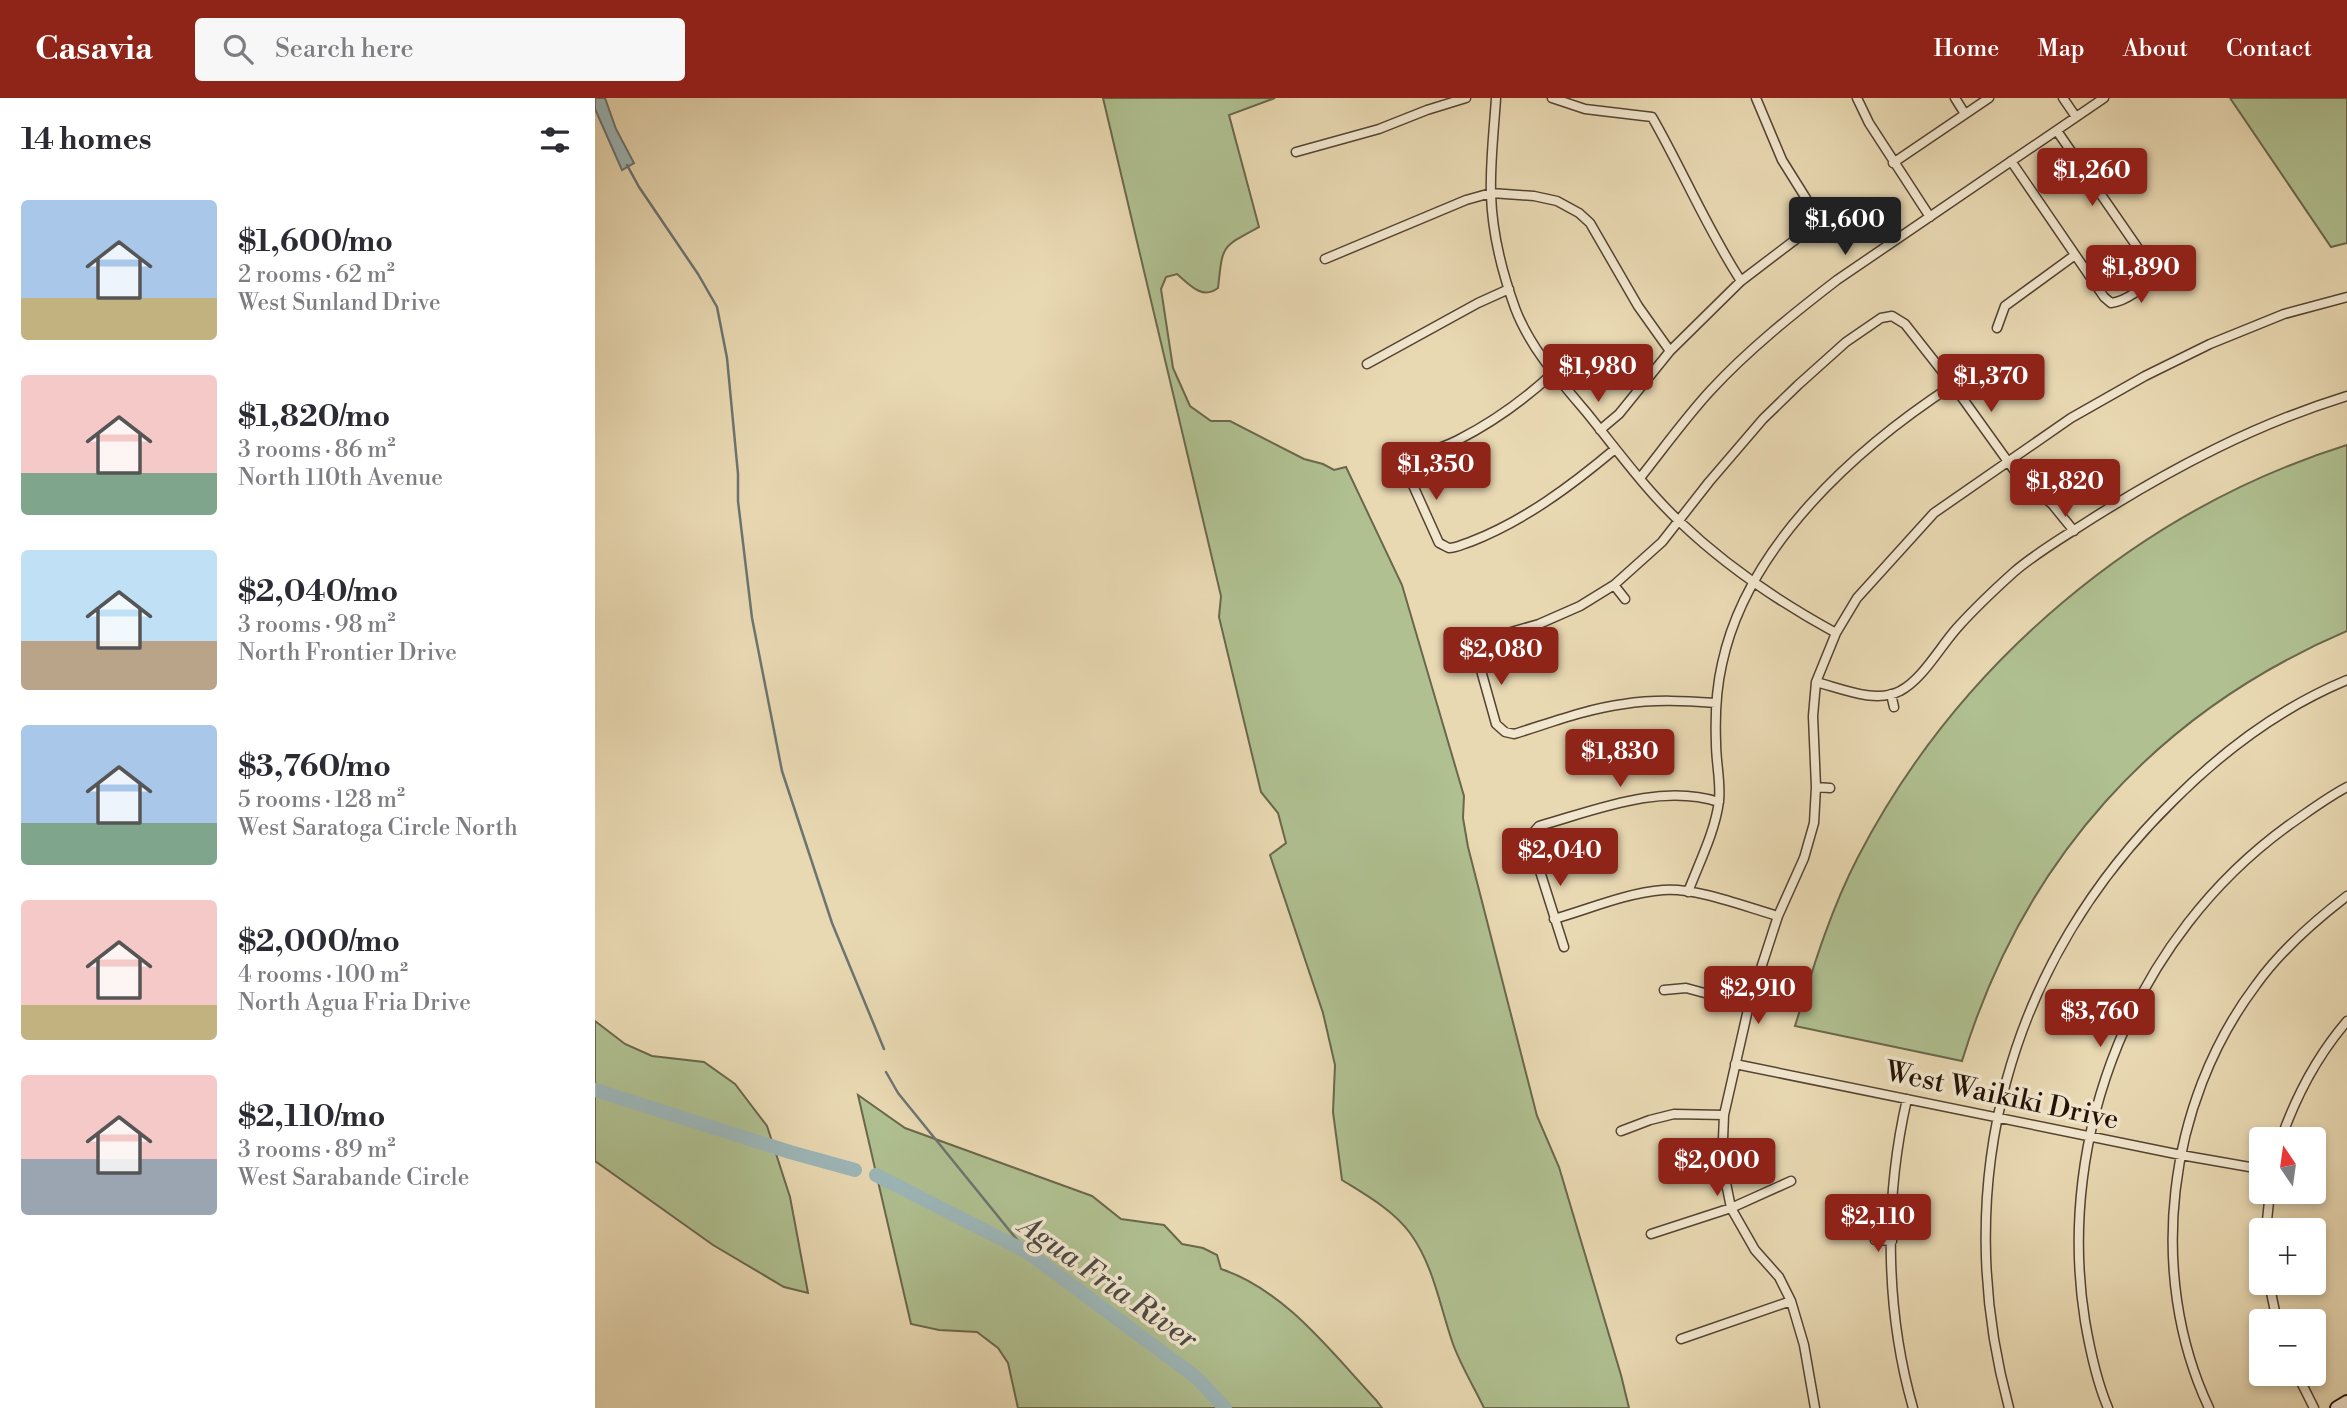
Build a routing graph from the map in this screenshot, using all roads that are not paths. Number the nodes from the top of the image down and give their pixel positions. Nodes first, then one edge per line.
1 (1466, 98) edge
2 (1496, 98) edge
3 (1552, 98) edge
4 (1756, 98) edge
5 (1857, 98) edge
6 (1955, 98) edge
7 (1989, 98) edge
8 (2063, 98) edge
9 (2104, 98) edge
10 (1965, 114) junction
11 (2077, 117) junction
12 (2057, 131) junction
13 (1296, 152) dead end
14 (2011, 161) junction
15 (1893, 163) junction
16 (1491, 193) junction
17 (1930, 217) junction
18 (2075, 255) junction
19 (1325, 259) dead end
20 (1741, 281) junction
21 (1509, 289) junction
22 (2347, 297) edge
23 (1997, 328) dead end
24 (1670, 351) junction
25 (1367, 364) dead end
26 (1553, 373) junction
27 (1953, 385) junction
28 (2347, 396) edge
29 (1600, 430) junction
30 (1615, 449) junction
31 (2007, 463) junction
32 (1640, 478) junction
33 (1679, 522) junction
34 (2074, 531) junction
35 (1753, 581) junction
36 (1614, 585) junction
37 (1625, 599) dead end
38 (1836, 633) junction
39 (2347, 680) edge
40 (1817, 682) junction
41 (1891, 694) junction
42 (1716, 703) junction
43 (1894, 707) dead end
44 (1816, 787) junction
45 (2347, 787) edge
46 (1830, 788) dead end
47 (1719, 802) junction
48 (1688, 892) junction
49 (2347, 896) edge
50 (1778, 916) junction
51 (1554, 919) junction
52 (1564, 947) dead end
53 (1664, 990) dead end
54 (1749, 1005) junction
55 (2347, 1021) edge
56 (1735, 1064) junction
57 (1907, 1099) junction
58 (1724, 1115) junction
59 (1997, 1117) junction
60 (2286, 1127) edge
61 (1621, 1131) dead end
62 (2089, 1137) junction
63 (2181, 1155) junction
64 (2249, 1167) edge
65 (1791, 1181) dead end
66 (1731, 1208) junction
67 (1651, 1234) dead end
68 (1875, 1240) dead end
69 (1892, 1241) junction
70 (1791, 1301) junction
71 (1681, 1339) dead end
72 (2303, 1386) edge
73 (2347, 1402) edge
74 (1815, 1406) edge
75 (1805, 1408) edge
76 (1913, 1408) edge
77 (2009, 1408) edge
78 (2108, 1408) edge
79 (2209, 1408) edge
80 (2314, 1408) edge
81 (2337, 1408) edge

1 - 13 street
2 - 16 street
3 - 20 street
4 - 20 street
5 - 15 street
6 - 10 street
7 - 10 street
8 - 11 street
9 - 11 street
10 - 15 street
11 - 12 street
12 - 14 street
12 - 18 street
14 - 17 street
14 - 18 street
15 - 17 street
16 - 19 street
16 - 21 street
16 - 24 street
17 - 32 street
18 - 23 street
20 - 24 street
21 - 25 street
21 - 26 street
22 - 31 street
24 - 29 street
26 - 29 street
26 - 30 street
27 - 31 street
27 - 33 street
27 - 35 street
28 - 34 street
29 - 30 street
30 - 32 street
31 - 34 street
31 - 38 street
32 - 33 street
33 - 35 street
33 - 36 street
34 - 41 street
35 - 38 street
35 - 42 street
36 - 37 street
36 - 42 street
38 - 40 street
39 - 59 street
40 - 41 street
40 - 44 street
41 - 43 street
42 - 47 street
44 - 46 street
44 - 50 street
45 - 62 street
47 - 48 street
47 - 51 street
48 - 50 street
48 - 51 street
49 - 63 street
50 - 54 street
51 - 52 street
53 - 54 street
54 - 56 street
55 - 60 street
56 - 57 street, West Waikiki Drive
56 - 58 street
57 - 59 street, West Waikiki Drive
57 - 69 street
58 - 61 street
58 - 66 street
59 - 62 street, West Waikiki Drive
59 - 77 street
62 - 63 street, West Waikiki Drive
62 - 78 street
63 - 64 street, West Waikiki Drive
63 - 79 street
65 - 66 street
66 - 67 street
66 - 70 street
68 - 69 street
69 - 76 street
70 - 71 street
70 - 74 street
72 - 80 street
73 - 81 street
74 - 75 street

